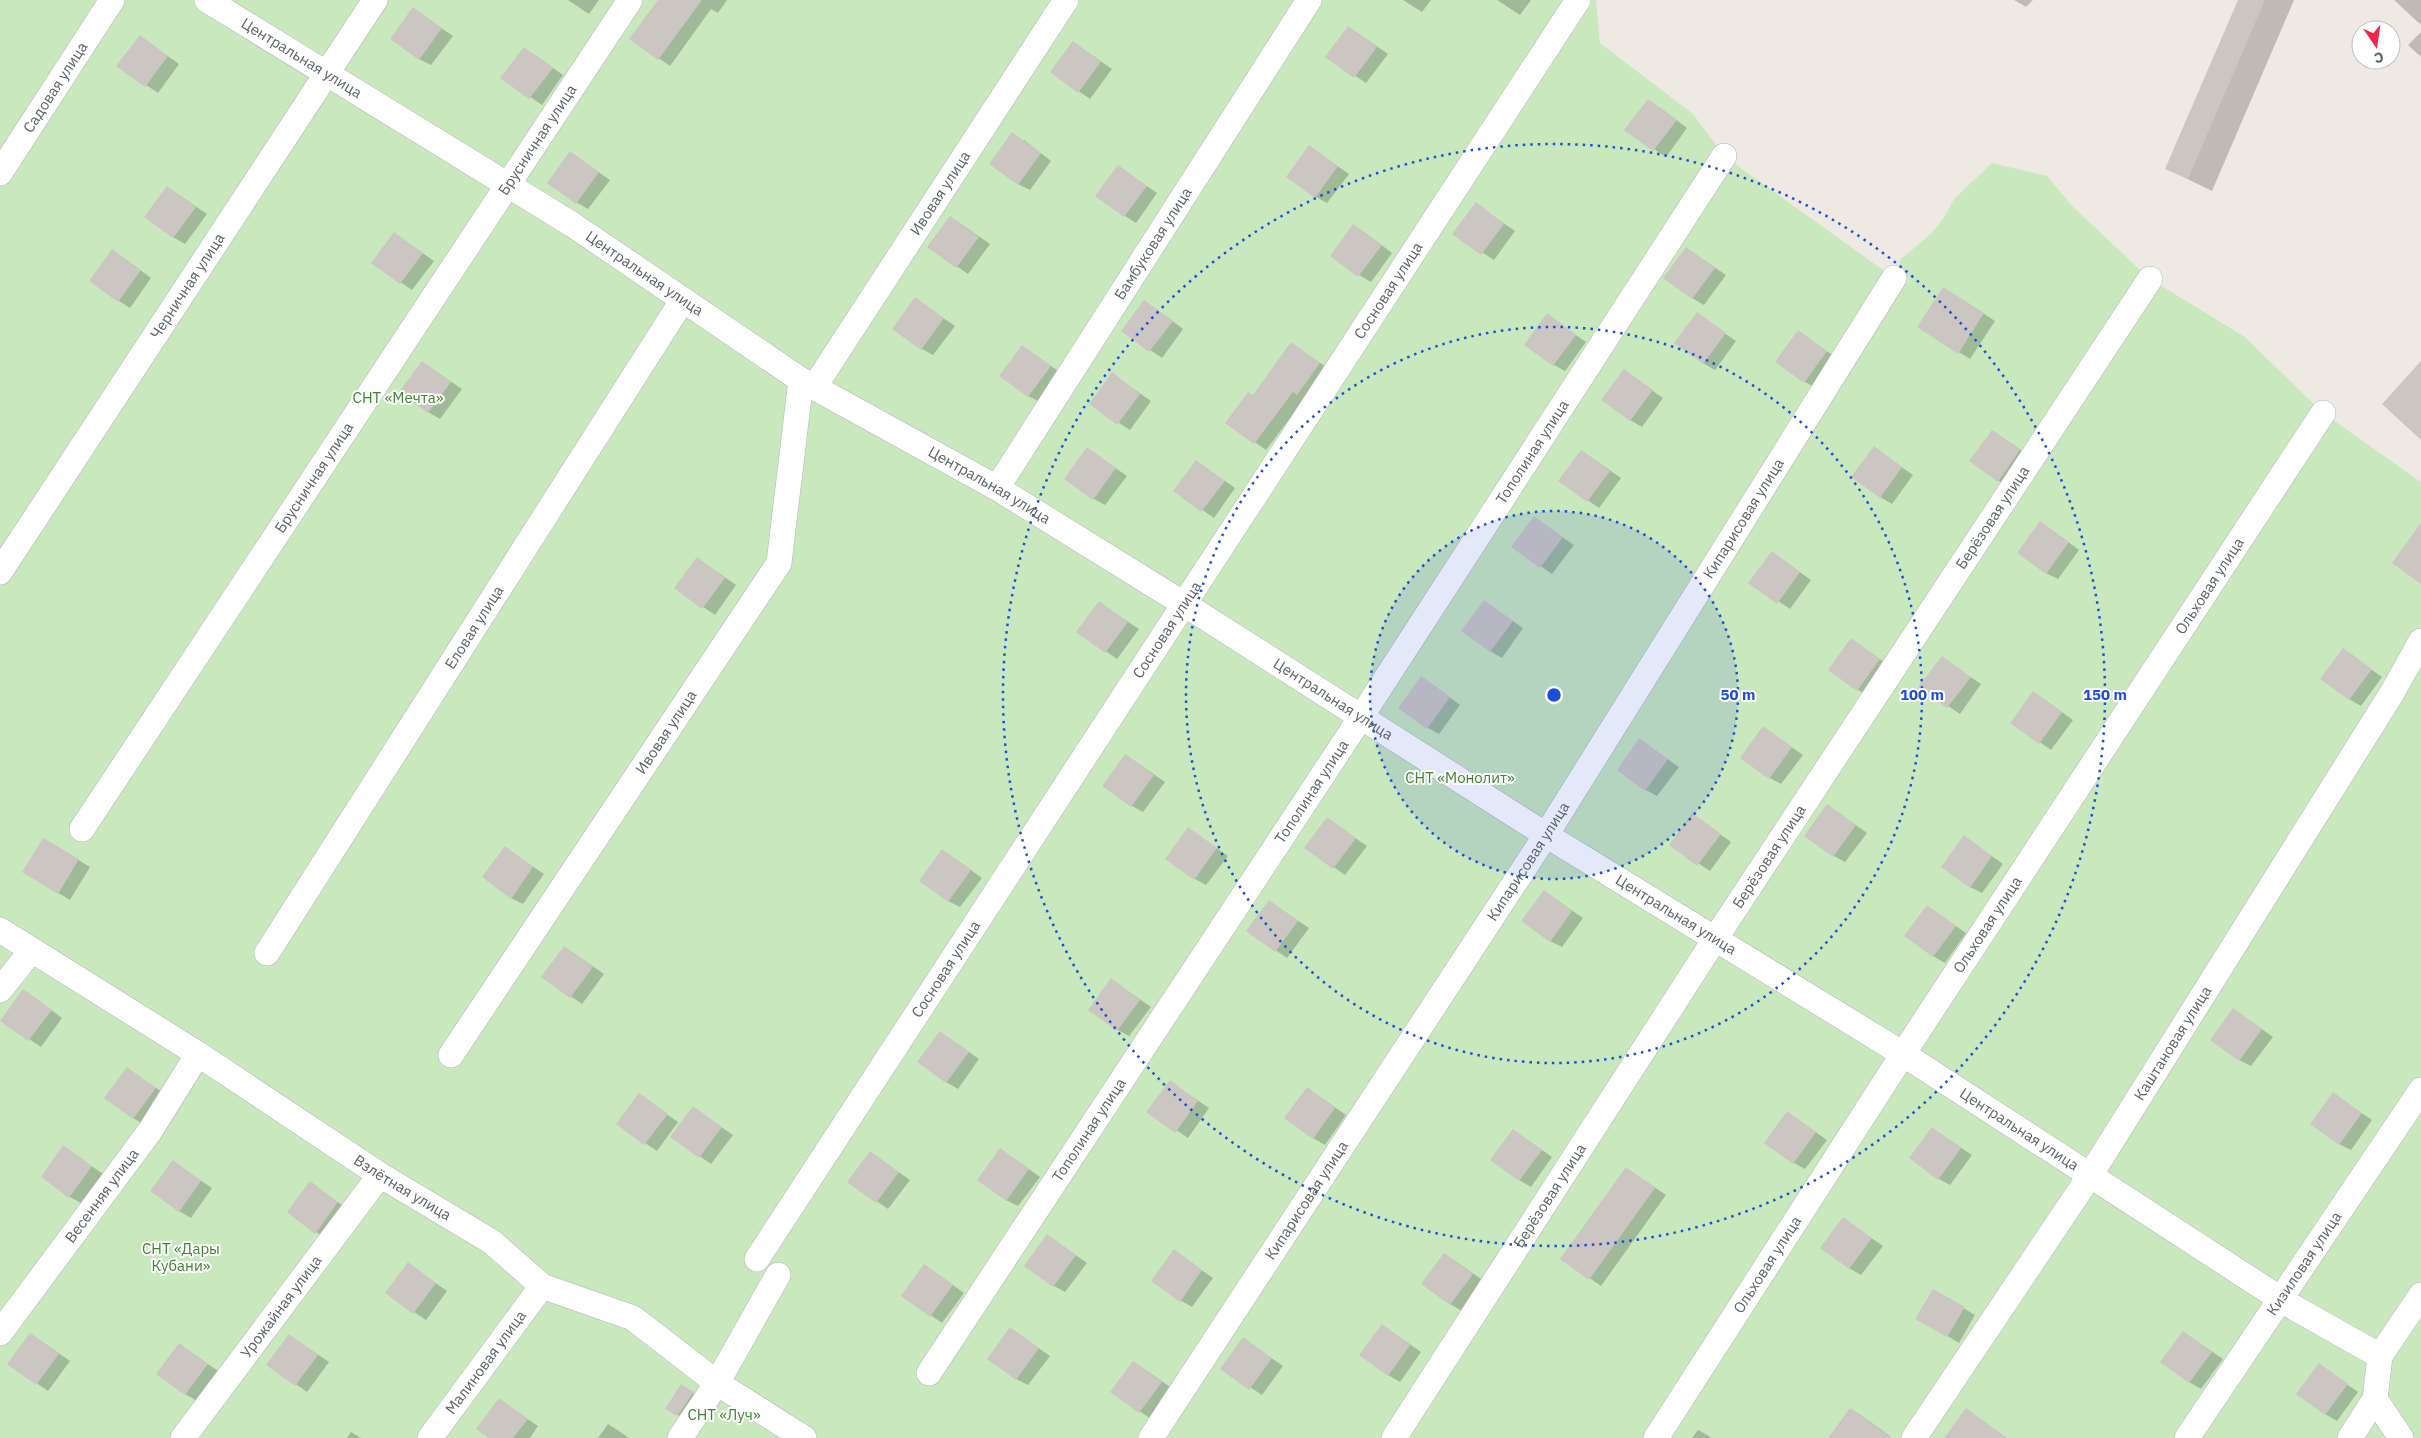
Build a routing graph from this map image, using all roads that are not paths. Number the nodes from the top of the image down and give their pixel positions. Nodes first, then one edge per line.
1 (112, 0) edge
2 (206, 0) edge
3 (375, 0) edge
4 (630, 0) edge
5 (1066, 0) edge
6 (1309, 0) edge
7 (1578, 0) edge
8 (327, 74) junction
9 (1724, 156) dead end
10 (0, 173) edge
11 (508, 186) junction
12 (1894, 278) dead end
13 (2150, 279) dead end
14 (682, 301) junction
15 (808, 383) junction
16 (2323, 413) dead end
17 (996, 488) junction
18 (0, 572) edge
19 (1184, 604) junction
20 (2421, 641) edge
21 (1361, 717) junction
22 (82, 829) dead end
23 (1546, 835) junction
24 (0, 930) edge
25 (1715, 939) junction
26 (32, 950) junction
27 (267, 953) dead end
28 (0, 990) edge
29 (198, 1054) junction
30 (1903, 1054) junction
31 (451, 1055) dead end
32 (2421, 1090) edge
33 (2091, 1174) junction
34 (380, 1175) junction
35 (757, 1259) dead end
36 (778, 1275) dead end
37 (542, 1286) junction
38 (2421, 1295) edge
39 (2281, 1298) junction
40 (0, 1333) edge
41 (2380, 1356) junction
42 (929, 1373) dead end
43 (717, 1383) junction
44 (2375, 1399) junction
45 (183, 1438) edge
46 (430, 1438) edge
47 (680, 1438) edge
48 (804, 1438) edge
49 (1151, 1438) edge
50 (1394, 1438) edge
51 (1656, 1438) edge
52 (1914, 1438) edge
53 (2187, 1438) edge
54 (2350, 1438) edge
55 (2401, 1438) edge

1 - 10 street, Садовая улица
2 - 8 street, Центральная улица
3 - 8 street, Черничная улица
4 - 11 street, Брусничная улица
5 - 15 street, Ивовая улица
6 - 17 street, Бамбуковая улица
7 - 19 street, Сосновая улица
8 - 11 street, Центральная улица
8 - 18 street, Черничная улица
9 - 21 street, Тополиная улица
11 - 14 street, Центральная улица
11 - 22 street, Брусничная улица
12 - 23 street, Кипарисовая улица
13 - 25 street, Берёзовая улица
14 - 15 street, Центральная улица
14 - 27 street, Еловая улица
15 - 17 street, Центральная улица
15 - 31 street, Ивовая улица
16 - 30 street, Ольховая улица
17 - 19 street, Центральная улица
19 - 21 street, Центральная улица
19 - 35 street, Сосновая улица
20 - 33 street, Каштановая улица
21 - 23 street, Центральная улица
21 - 42 street, Тополиная улица
23 - 25 street, Центральная улица
23 - 49 street, Кипарисовая улица
24 - 26 street, Взлётная улица
25 - 30 street, Центральная улица
25 - 50 street, Берёзовая улица
26 - 28 street
26 - 29 street, Взлётная улица
29 - 34 street, Взлётная улица
29 - 40 street, Весенняя улица
30 - 33 street, Центральная улица
30 - 51 street, Ольховая улица
32 - 39 street, Кизиловая улица
33 - 39 street, Центральная улица
33 - 52 street, Каштановая улица
34 - 37 street, Взлётная улица
34 - 45 street, Урожайная улица
36 - 43 street
37 - 43 street, Взлётная улица
37 - 46 street, Малиновая улица
38 - 41 street
39 - 41 street, Центральная улица
39 - 53 street, Кизиловая улица
41 - 44 street
43 - 47 street
43 - 48 street, Взлётная улица
44 - 54 street
44 - 55 street

